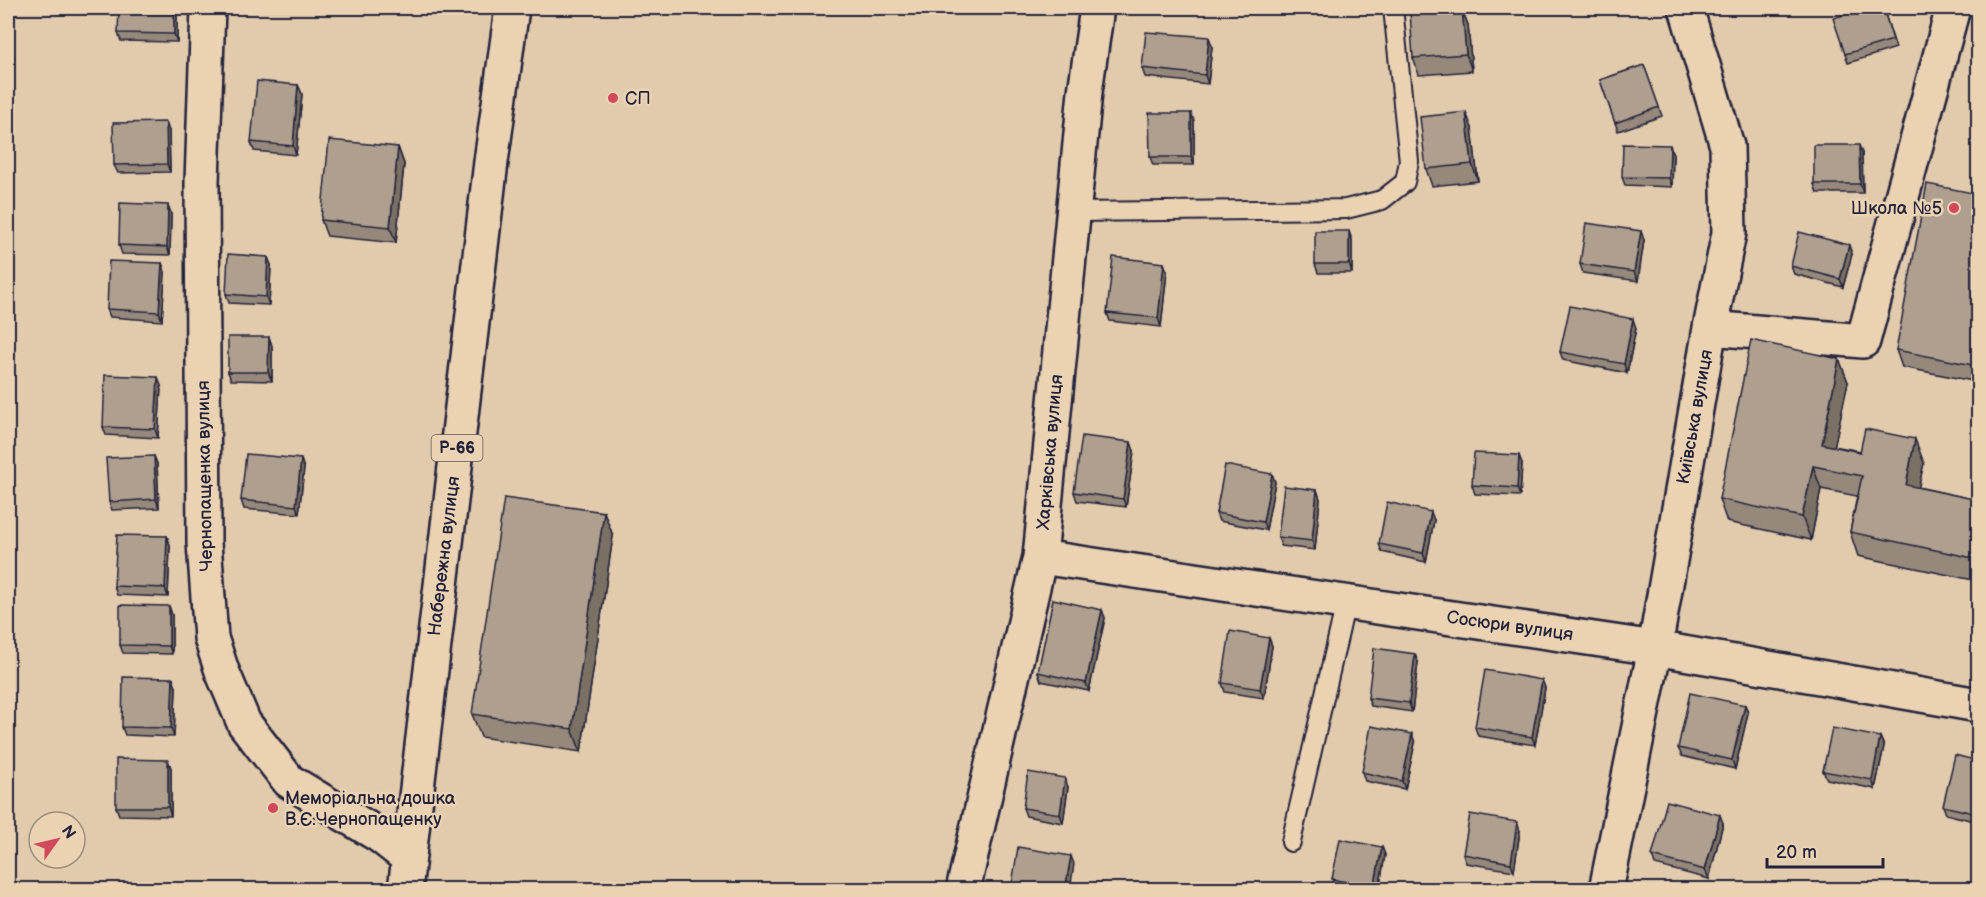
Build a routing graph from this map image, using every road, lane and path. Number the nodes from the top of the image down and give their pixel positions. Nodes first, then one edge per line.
1 (208, 8) edge
2 (512, 8) edge
3 (1097, 8) edge
4 (1393, 8) edge
5 (1686, 8) edge
6 (1953, 8) edge
7 (1073, 212) junction
8 (1710, 328) junction
9 (1040, 557) junction
10 (1346, 602) junction
11 (1654, 648) junction
12 (1978, 705) edge
13 (1291, 842) dead end
14 (407, 858) junction
15 (405, 890) edge
16 (963, 890) edge
17 (1606, 890) edge

1 - 14 street, Чернопащенка вулиця
2 - 14 street, Набережна вулиця / Р-66
3 - 7 street, Харківська вулиця
4 - 7 lane
5 - 8 street
6 - 8 street, Київська вулиця
7 - 9 street, Харківська вулиця
8 - 11 street, Київська вулиця
9 - 10 street, Сосюри вулиця
9 - 16 street, Харківська вулиця
10 - 11 street, Сосюри вулиця
10 - 13 lane
11 - 12 street, Сосюри вулиця
11 - 17 street, Київська вулиця
14 - 15 street, Набережна вулиця / Р-66

